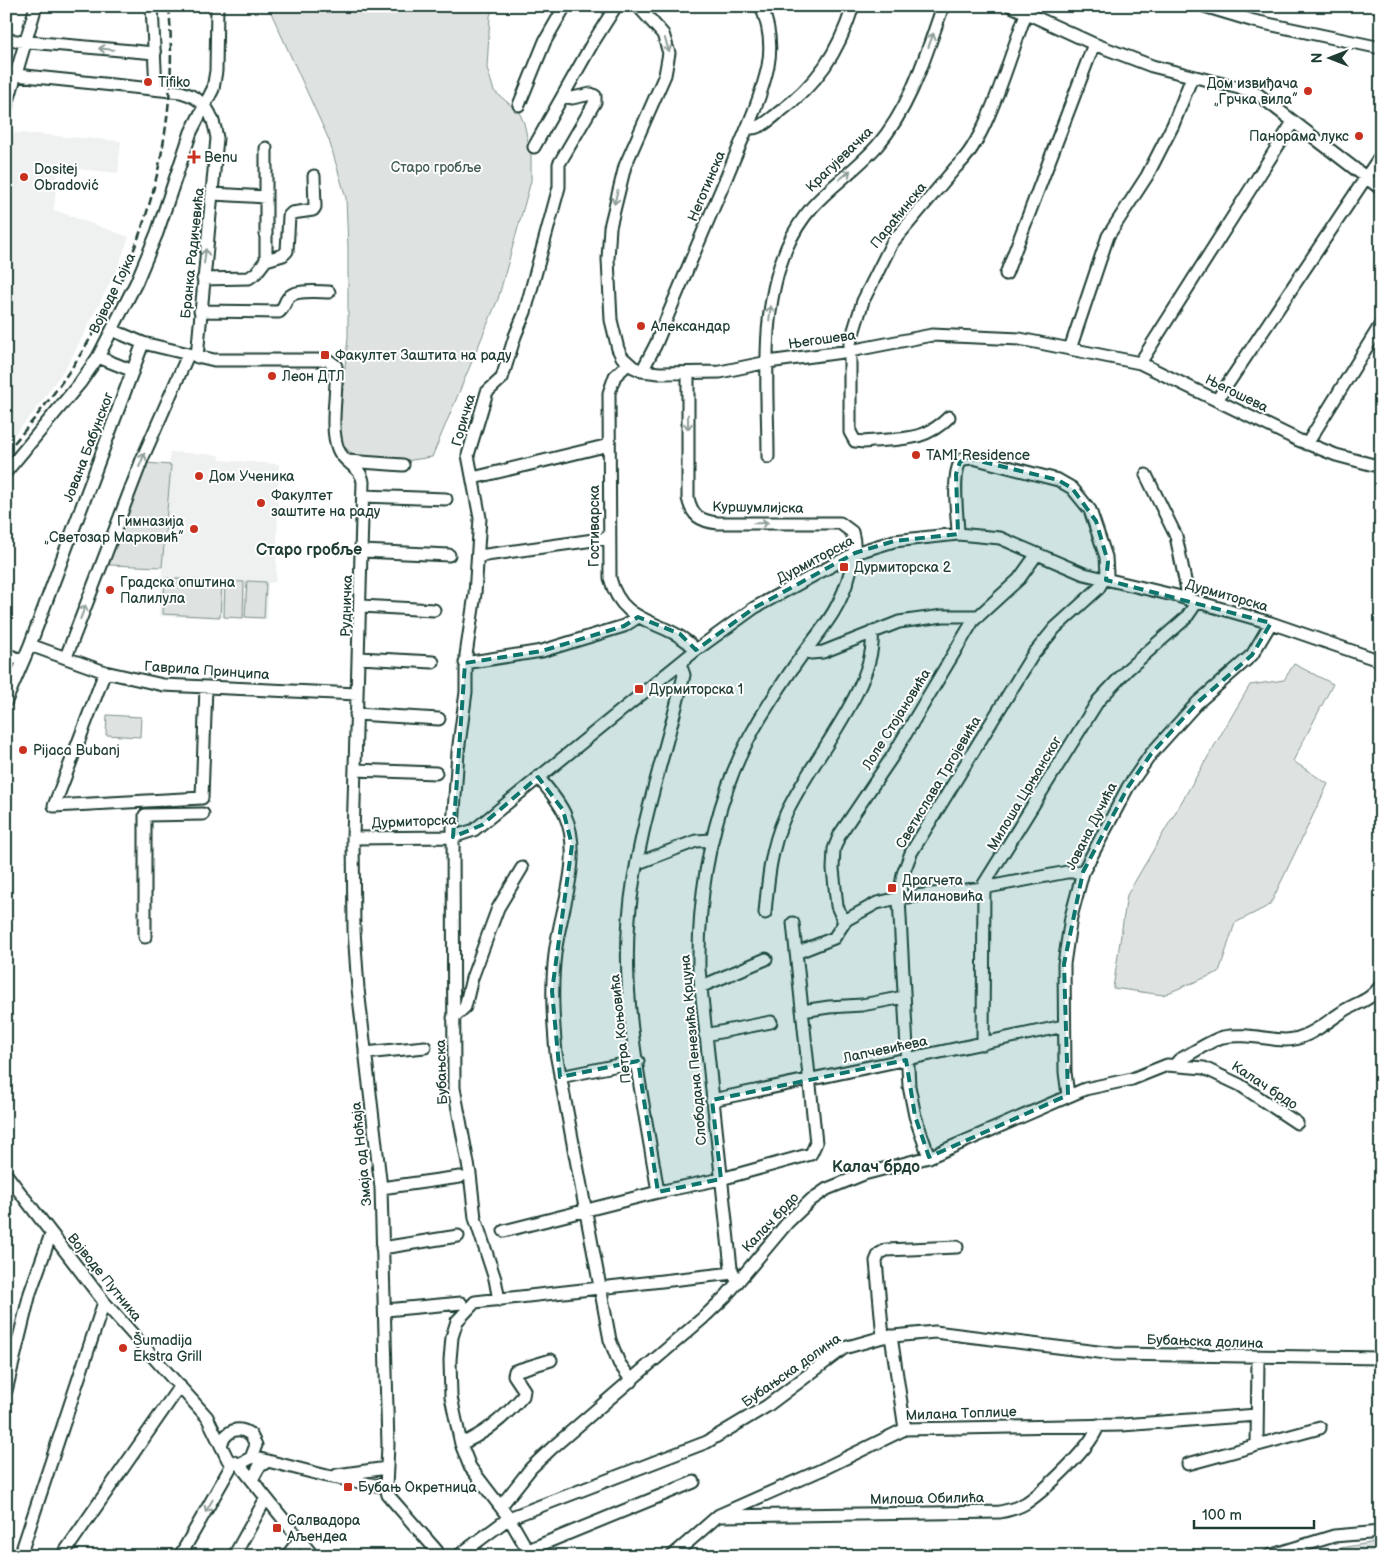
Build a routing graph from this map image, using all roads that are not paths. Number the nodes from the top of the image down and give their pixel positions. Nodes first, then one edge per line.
1 (36, 6) edge
2 (152, 6) edge
3 (217, 6) edge
4 (565, 6) edge
5 (616, 6) edge
6 (638, 6) edge
7 (761, 6) edge
8 (854, 6) edge
9 (943, 6) edge
10 (1011, 6) edge
11 (1204, 6) edge
12 (1028, 10) edge
13 (6, 40) edge
14 (25, 42) junction
15 (1094, 44) junction
16 (1381, 48) edge
17 (155, 53) junction
18 (11, 74) edge
19 (1192, 77) junction
20 (156, 89) junction
21 (563, 96) junction
22 (205, 104) junction
23 (519, 105) dead end
24 (6, 108) edge
25 (1293, 122) junction
26 (747, 128) junction
27 (534, 147) dead end
28 (266, 148) dead end
29 (1381, 154) edge
30 (314, 176) dead end
31 (1365, 178) junction
32 (1381, 189) edge
33 (213, 194) junction
34 (266, 196) junction
35 (266, 260) junction
36 (1006, 274) dead end
37 (203, 279) junction
38 (329, 292) dead end
39 (200, 311) junction
40 (1381, 324) edge
41 (112, 330) junction
42 (143, 343) junction
43 (1070, 349) junction
44 (850, 351) junction
45 (193, 356) junction
46 (98, 357) junction
47 (768, 362) junction
48 (1140, 363) junction
49 (628, 364) junction
50 (133, 371) junction
51 (642, 371) junction
52 (688, 373) junction
53 (1217, 400) junction
54 (949, 417) dead end
55 (1307, 444) junction
56 (609, 445) junction
57 (768, 457) dead end
58 (347, 462) junction
59 (403, 465) dead end
60 (1381, 467) edge
61 (6, 472) edge
62 (1146, 476) dead end
63 (473, 478) junction
64 (364, 496) junction
65 (446, 498) dead end
66 (958, 534) junction
67 (608, 538) junction
68 (362, 551) junction
69 (855, 553) junction
70 (1038, 554) junction
71 (449, 555) dead end
72 (479, 556) junction
73 (1105, 579) junction
74 (1193, 601) junction
75 (361, 606) junction
76 (434, 610) dead end
77 (977, 616) junction
78 (638, 617) junction
79 (1271, 623) junction
80 (872, 632) junction
81 (30, 645) junction
82 (696, 650) junction
83 (805, 652) junction
84 (6, 654) edge
85 (66, 657) junction
86 (359, 658) junction
87 (23, 661) junction
88 (1381, 661) edge
89 (434, 662) dead end
90 (465, 663) junction
91 (680, 664) junction
92 (105, 672) junction
93 (206, 687) junction
94 (357, 694) junction
95 (6, 702) edge
96 (356, 714) junction
97 (439, 719) dead end
98 (355, 770) junction
99 (436, 774) dead end
100 (538, 778) junction
101 (203, 814) dead end
102 (453, 837) junction
103 (353, 838) junction
104 (712, 840) junction
105 (638, 863) junction
106 (522, 868) dead end
107 (1083, 872) junction
108 (983, 888) junction
109 (899, 898) junction
110 (765, 913) dead end
111 (844, 922) junction
112 (793, 923) dead end
113 (145, 937) dead end
114 (796, 953) junction
115 (766, 959) dead end
116 (1381, 986) edge
117 (700, 987) junction
118 (904, 997) junction
119 (802, 1011) junction
120 (453, 1018) junction
121 (771, 1022) dead end
122 (1064, 1026) junction
123 (705, 1035) junction
124 (982, 1044) junction
125 (425, 1047) dead end
126 (365, 1053) junction
127 (906, 1060) junction
128 (638, 1061) junction
129 (1175, 1065) junction
130 (560, 1077) junction
131 (810, 1080) junction
132 (1068, 1096) junction
133 (712, 1100) junction
134 (1297, 1123) dead end
135 (929, 1157) junction
136 (6, 1174) edge
137 (460, 1177) dead end
138 (721, 1179) junction
139 (381, 1188) junction
140 (11, 1191) edge
141 (658, 1192) junction
142 (586, 1210) junction
143 (504, 1231) dead end
144 (51, 1234) junction
145 (458, 1236) dead end
146 (957, 1247) dead end
147 (382, 1248) junction
148 (735, 1277) junction
149 (600, 1289) junction
150 (499, 1300) junction
151 (104, 1302) junction
152 (461, 1303) dead end
153 (386, 1310) junction
154 (886, 1336) junction
155 (1258, 1358) junction
156 (1381, 1358) edge
157 (551, 1360) dead end
158 (632, 1381) junction
159 (180, 1386) junction
160 (6, 1390) edge
161 (1257, 1416) junction
162 (207, 1417) junction
163 (1098, 1425) junction
164 (1320, 1428) dead end
165 (905, 1429) junction
166 (232, 1431) junction
167 (461, 1444) junction
168 (1257, 1444) junction
169 (221, 1445) junction
170 (256, 1445) junction
171 (243, 1461) junction
172 (271, 1461) junction
173 (1188, 1464) dead end
174 (387, 1468) junction
175 (327, 1476) junction
176 (255, 1480) junction
177 (694, 1482) dead end
178 (386, 1488) junction
179 (266, 1498) junction
180 (501, 1506) junction
181 (719, 1515) junction
182 (510, 1518) junction
183 (1381, 1532) edge
184 (299, 1540) junction
185 (437, 1551) dead end
186 (530, 1553) edge
187 (20, 1556) edge
188 (62, 1556) edge
189 (180, 1556) edge
190 (234, 1556) edge
191 (287, 1556) edge
192 (313, 1556) edge
193 (458, 1556) edge
194 (672, 1556) edge
195 (1270, 1556) edge

1 - 14 street
2 - 17 street
3 - 22 street
4 - 23 street
5 - 21 street
6 -> 49 street
7 - 26 street, Неготинска
8 - 26 street
47 -> 9 street, Крагујевачка
10 - 12 street
11 - 16 street
12 - 15 street
12 - 44 street, Параћинска
13 - 14 street
17 -> 14 street
14 - 18 street
15 - 19 street
15 - 36 street
17 - 20 street
18 - 20 street
18 - 24 street
19 - 25 street
19 - 43 street
20 - 22 street
21 - 27 street
21 - 63 street, Горичка
22 - 33 street, Бранка Радичевића
22 - 41 street, Војводе Гојка
25 - 31 street
25 - 48 street
26 - 51 street, Неготинска
28 - 34 street
29 - 31 street
30 - 35 street
31 - 32 street
31 - 53 street
33 - 34 street
37 -> 33 street, Бранка Радичевића
34 - 35 street
35 - 37 street
37 - 39 street, Бранка Радичевића
38 - 39 street
39 - 45 street, Бранка Радичевића
40 - 55 street
41 - 42 street
41 - 46 street, Војводе Гојка
42 - 45 street
42 - 50 street, Јована Бабунског
43 - 44 street, Његошева
43 - 48 street, Његошева
44 - 47 street, Његошева
44 - 54 street, Параћинска
45 - 58 street, Рудничка
85 -> 45 street, Бранка Радичевића
46 - 50 street
46 - 61 street, Војводе Гојка
47 - 52 street, Његошева
47 - 57 street, Крагујевачка
48 - 53 street, Његошева
49 - 51 street, Његошева
49 - 56 street, Гостиварска
50 - 81 street, Јована Бабунског
51 - 52 street, Његошева
52 -> 69 street, Куршумлијска
53 - 55 street, Његошева
55 - 60 street, Његошева
56 - 63 street
56 - 67 street, Гостиварска
58 - 59 street
58 - 64 street, Рудничка
62 - 74 street
63 - 72 street, Горичка
64 - 65 street
64 - 68 street, Рудничка
66 - 69 street, Дурмиторска
66 - 70 street, Дурмиторска
66 - 73 street
67 - 72 street
67 - 78 street, Гостиварска
68 - 71 street
68 - 75 street, Рудничка
69 - 82 street, Дурмиторска
69 - 83 street, Слободана Пенезића Крцуна
70 - 73 street, Дурмиторска
70 - 77 street, Лоле Стојановића
72 - 90 street, Горичка
73 - 74 street, Дурмиторска
73 - 109 street, Светислава Тргојевића
74 - 79 street, Дурмиторска
74 - 108 street, Милоша Црњанског
75 - 76 street
75 - 86 street, Рудничка
77 - 80 street
77 - 111 street, Лоле Стојановића
78 - 82 street, Гостиварска
78 - 90 street
79 - 88 street, Дурмиторска
79 - 107 street, Јована Дучића
80 - 83 street
80 - 110 street
81 - 85 street, Гаврила Принципа
81 - 87 street, Јована Бабунског
82 - 91 street, Дурмиторска
83 - 104 street, Слободана Пенезића Крцуна
84 - 87 street
85 - 92 street, Гаврила Принципа
86 - 89 street
86 - 94 street, Рудничка
87 - 95 street, Јована Бабунског
90 - 102 street, Горичка
91 - 100 street, Дурмиторска
91 - 105 street, Петра Коњовића
92 - 93 street, Гаврила Принципа
92 - 93 street
93 - 94 street, Гаврила Принципа
94 - 96 street, Рудничка
96 - 97 street
96 - 98 street, Рудничка
98 - 99 street
98 - 103 street, Рудничка
100 - 102 street, Дурмиторска
100 - 130 street
101 - 113 street
102 - 103 street, Дурмиторска
102 - 120 street, Бубањска
103 - 126 street, Змаја од Ноћаја
104 - 105 street
104 - 117 street, Слободана Пенезића Крцуна
105 - 128 street, Петра Коњовића
106 - 120 street
107 - 108 street
107 - 122 street, Јована Дучића
108 - 109 street
108 - 124 street
109 - 111 street
109 - 118 street, Светислава Тргојевића
111 - 114 street
112 - 114 street
114 - 119 street
115 - 117 street
116 - 129 street
117 - 123 street, Слободана Пенезића Крцуна
118 - 119 street
118 - 127 street, Светислава Тргојевића
119 - 131 street
120 - 150 street, Бубањска
121 - 123 street
122 - 124 street, Лапчевићева
122 - 132 street, Јована Дучића
123 - 133 street, Слободана Пенезића Крцуна
124 - 127 street, Лапчевићева
125 - 126 street
126 - 139 street, Змаја од Ноћаја
127 - 131 street, Лапчевићева
127 - 135 street, Светислава Тргојевића
128 - 130 street
128 - 141 street, Петра Коњовића
129 - 132 street, Калач брдо
129 - 134 street, Калач брдо
130 - 142 street
131 - 133 street, Лапчевићева
131 - 138 street
132 - 135 street, Калач брдо
133 - 138 street, Слободана Пенезића Крцуна
135 - 148 street, Калач брдо
136 - 140 street, Војводе Путника
137 - 139 street
138 - 141 street
138 - 148 street, Слободана Пенезића Крцуна
139 - 147 street, Змаја од Ноћаја
140 - 144 street, Војводе Путника
141 - 142 street
142 - 143 street
142 - 149 street
144 - 151 street, Војводе Путника
144 - 160 street
145 - 147 street
146 - 154 street
147 - 153 street, Змаја од Ноћаја
148 - 149 street
148 - 158 street, Калач брдо
149 - 150 street
149 - 158 street
150 - 167 street
151 - 159 street, Војводе Путника
151 - 187 street
152 - 153 street
153 - 174 street, Змаја од Ноћаја
154 - 155 street, Бубањска долина
154 - 165 street
154 - 182 street, Бубањска долина
155 - 156 street, Бубањска долина
155 - 161 street
157 - 167 street
158 - 180 street, Калач брдо
159 - 162 street, Војводе Путника
159 - 188 street
161 - 163 street, Милана Топлице
161 - 168 street
162 - 166 street, Војводе Путника
162 - 169 street, Војводе Путника
163 - 165 street, Милана Топлице
163 - 181 street, Милоша Обилића
164 - 168 street
165 - 181 street, Милана Топлице
166 - 169 street
166 - 170 street, Војводе Путника
167 - 180 street
168 - 173 street
169 - 171 street, Војводе Путника
170 - 171 street
170 - 172 street
171 - 172 street
171 - 176 street, Војводе Путника
171 -> 189 street
172 - 175 street
172 - 176 street
174 - 175 street
174 - 178 street, Змаја од Ноћаја
175 - 178 street
176 - 179 street, Војводе Путника
177 - 186 street
178 - 185 street
179 - 184 street, Војводе Путника
179 - 190 street
180 - 182 street
181 - 194 street, Милана Топлице
182 - 186 street
182 - 193 street, Бубањска долина
183 - 195 street
184 - 191 street
184 - 192 street, Војводе Путника

